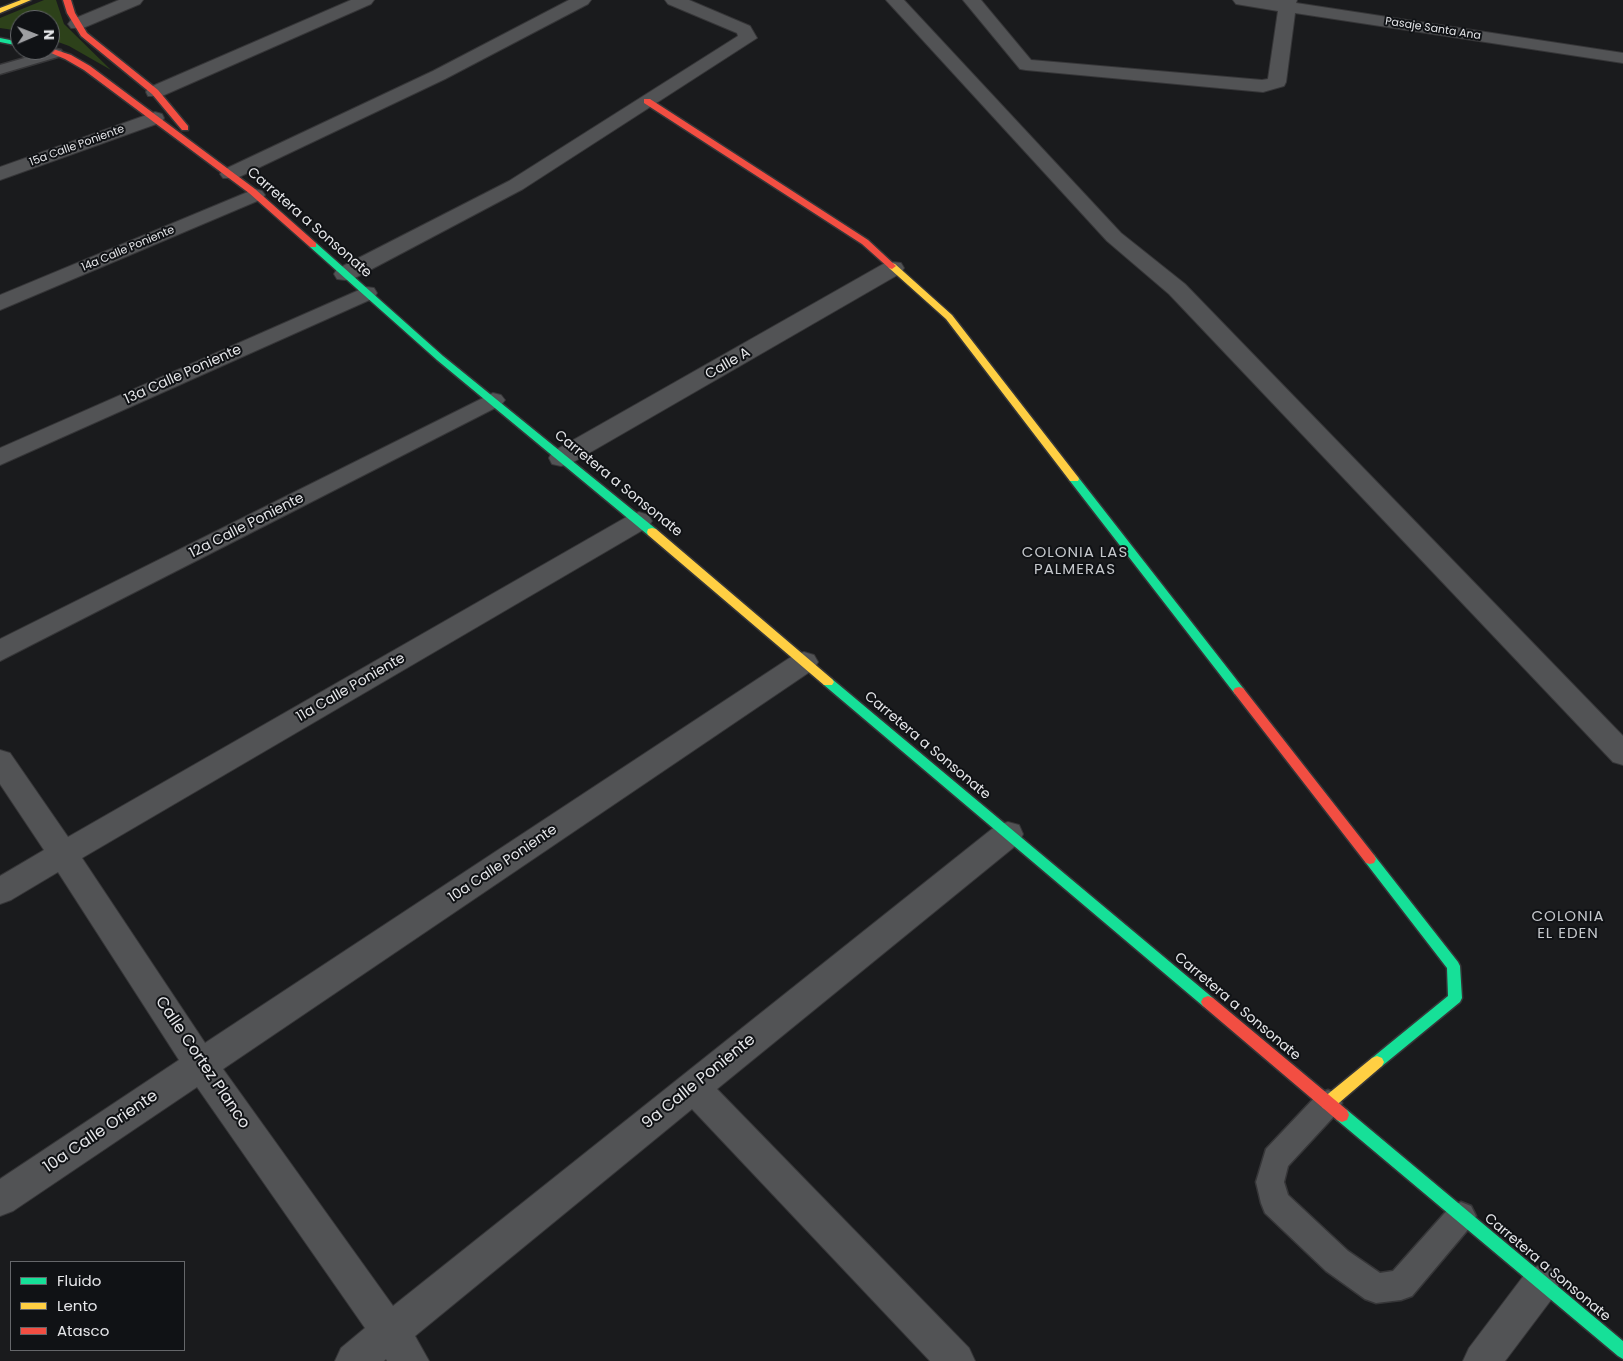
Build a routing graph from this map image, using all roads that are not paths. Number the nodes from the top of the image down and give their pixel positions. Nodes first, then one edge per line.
1 (26, 0) edge
2 (67, 0) edge
3 (134, 0) edge
4 (365, 0) edge
5 (582, 0) edge
6 (674, 0) edge
7 (895, 0) edge
8 (972, 0) edge
9 (1242, 0) edge
10 (1287, 3) edge
11 (0, 11) edge
12 (77, 24) junction
13 (60, 55) edge
14 (1623, 58) edge
15 (27, 60) edge
16 (0, 70) edge
17 (155, 92) junction
18 (647, 101) junction
19 (155, 118) junction
20 (213, 162) junction
21 (0, 174) edge
22 (230, 174) junction
23 (255, 195) junction
24 (893, 268) junction
25 (345, 274) junction
26 (366, 293) junction
27 (0, 303) edge
28 (493, 400) junction
29 (0, 457) edge
30 (561, 458) junction
31 (639, 522) junction
32 (0, 651) edge
33 (804, 662) junction
34 (1623, 754) edge
35 (0, 761) edge
36 (1008, 834) junction
37 (64, 855) junction
38 (0, 891) edge
39 (201, 1065) junction
40 (693, 1087) junction
41 (1328, 1104) junction
42 (0, 1199) edge
43 (1461, 1216) junction
44 (1541, 1283) junction
45 (390, 1331) junction
46 (1623, 1351) edge
47 (354, 1361) edge
48 (410, 1361) edge
49 (956, 1361) edge
50 (1482, 1361) edge

1 - 11 main road
2 - 12 main road, Carretera a Sonsonate
3 - 12 street
4 - 17 street
5 - 22 street
6 - 18 street
7 - 34 street
8 - 10 street
9 - 10 street, Pasaje Santa Ana
10 - 14 street, Pasaje Santa Ana
12 - 17 main road, Carretera a Sonsonate
13 - 19 main road, Carretera a Sonsonate
15 - 16 lane
17 - 20 main road, Carretera a Sonsonate
18 - 24 main road
18 - 25 street
19 - 20 main road, Carretera a Sonsonate
19 - 21 street, 15a Calle Poniente
20 - 22 main road, Carretera a Sonsonate
22 - 23 main road, Carretera a Sonsonate
23 - 25 main road, Carretera a Sonsonate
23 - 27 street, 14a Calle Poniente
24 - 30 street, Calle A
24 - 41 main road
25 - 26 main road, Carretera a Sonsonate
26 - 28 main road, Carretera a Sonsonate
26 - 29 street, 13a Calle Poniente
28 - 30 main road, Carretera a Sonsonate
28 - 32 street, 12a Calle Poniente
30 - 31 main road, Carretera a Sonsonate
31 - 33 main road, Carretera a Sonsonate
31 - 37 street, 11a Calle Poniente
33 - 36 main road, Carretera a Sonsonate
33 - 39 street, 10a Calle Poniente
35 - 37 street, Calle Cortez Planco
36 - 40 street, 9a Calle Poniente
36 - 41 main road, Carretera a Sonsonate
37 - 38 street, 11a Calle Poniente
37 - 39 street, Calle Cortez Planco
39 - 42 street, 10a Calle Oriente
39 - 45 street, Calle Cortez Planco
40 - 45 street, 9a Calle Poniente
40 - 49 street
41 - 43 main road, Carretera a Sonsonate
41 - 43 lane
43 - 44 main road, Carretera a Sonsonate
44 - 46 main road, Carretera a Sonsonate
44 - 50 street
45 - 47 street, 9a Calle Poniente
45 - 48 street, Calle Cortez Planco

